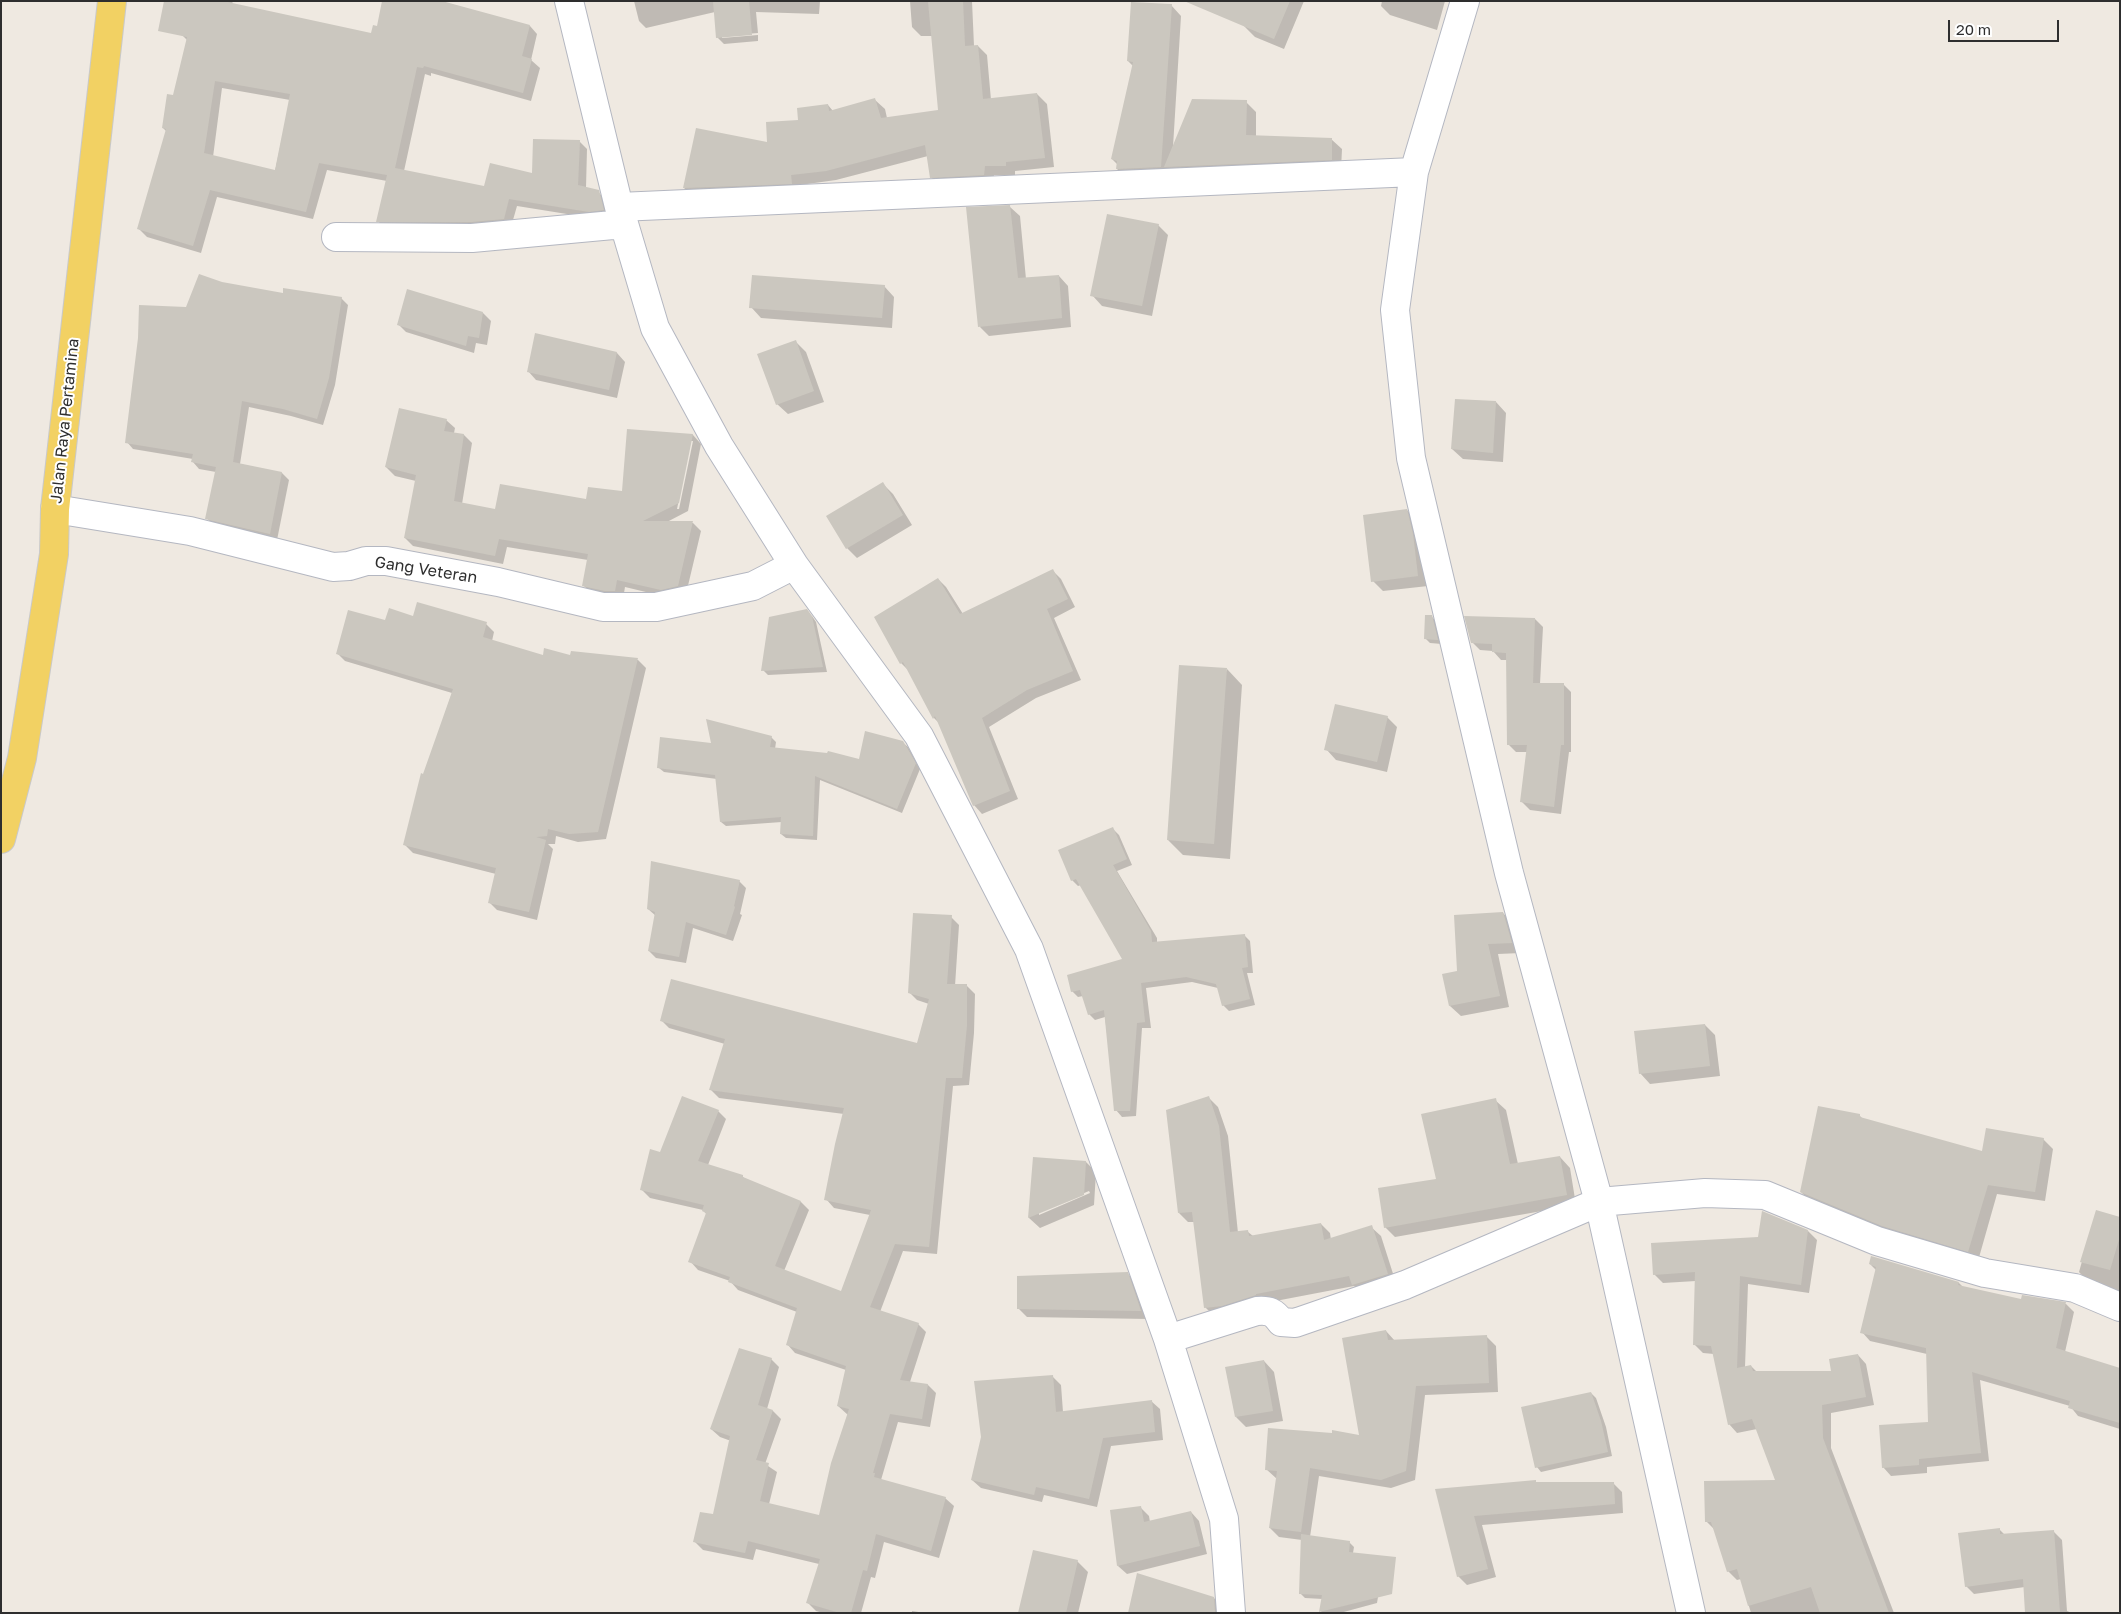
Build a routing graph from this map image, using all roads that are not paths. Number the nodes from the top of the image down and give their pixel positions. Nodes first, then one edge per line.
1 (112, 1) edge
2 (569, 1) edge
3 (1465, 1) edge
4 (1414, 172) junction
5 (621, 215) junction
6 (336, 237) dead end
7 (55, 508) junction
8 (794, 565) junction
9 (1, 839) edge
10 (1599, 1202) junction
11 (2120, 1307) edge
12 (1168, 1339) junction
13 (1231, 1613) edge
14 (1691, 1613) edge

1 - 7 main road, Jalan Raya Pertamina
2 - 5 street
3 - 4 street
4 - 5 street
4 - 10 street
5 - 6 street
5 - 8 street
7 - 8 street, Gang Veteran
7 - 9 main road, Jalan Raya Pertamina
8 - 12 street
10 - 11 street
10 - 12 street
10 - 14 street
12 - 13 street

